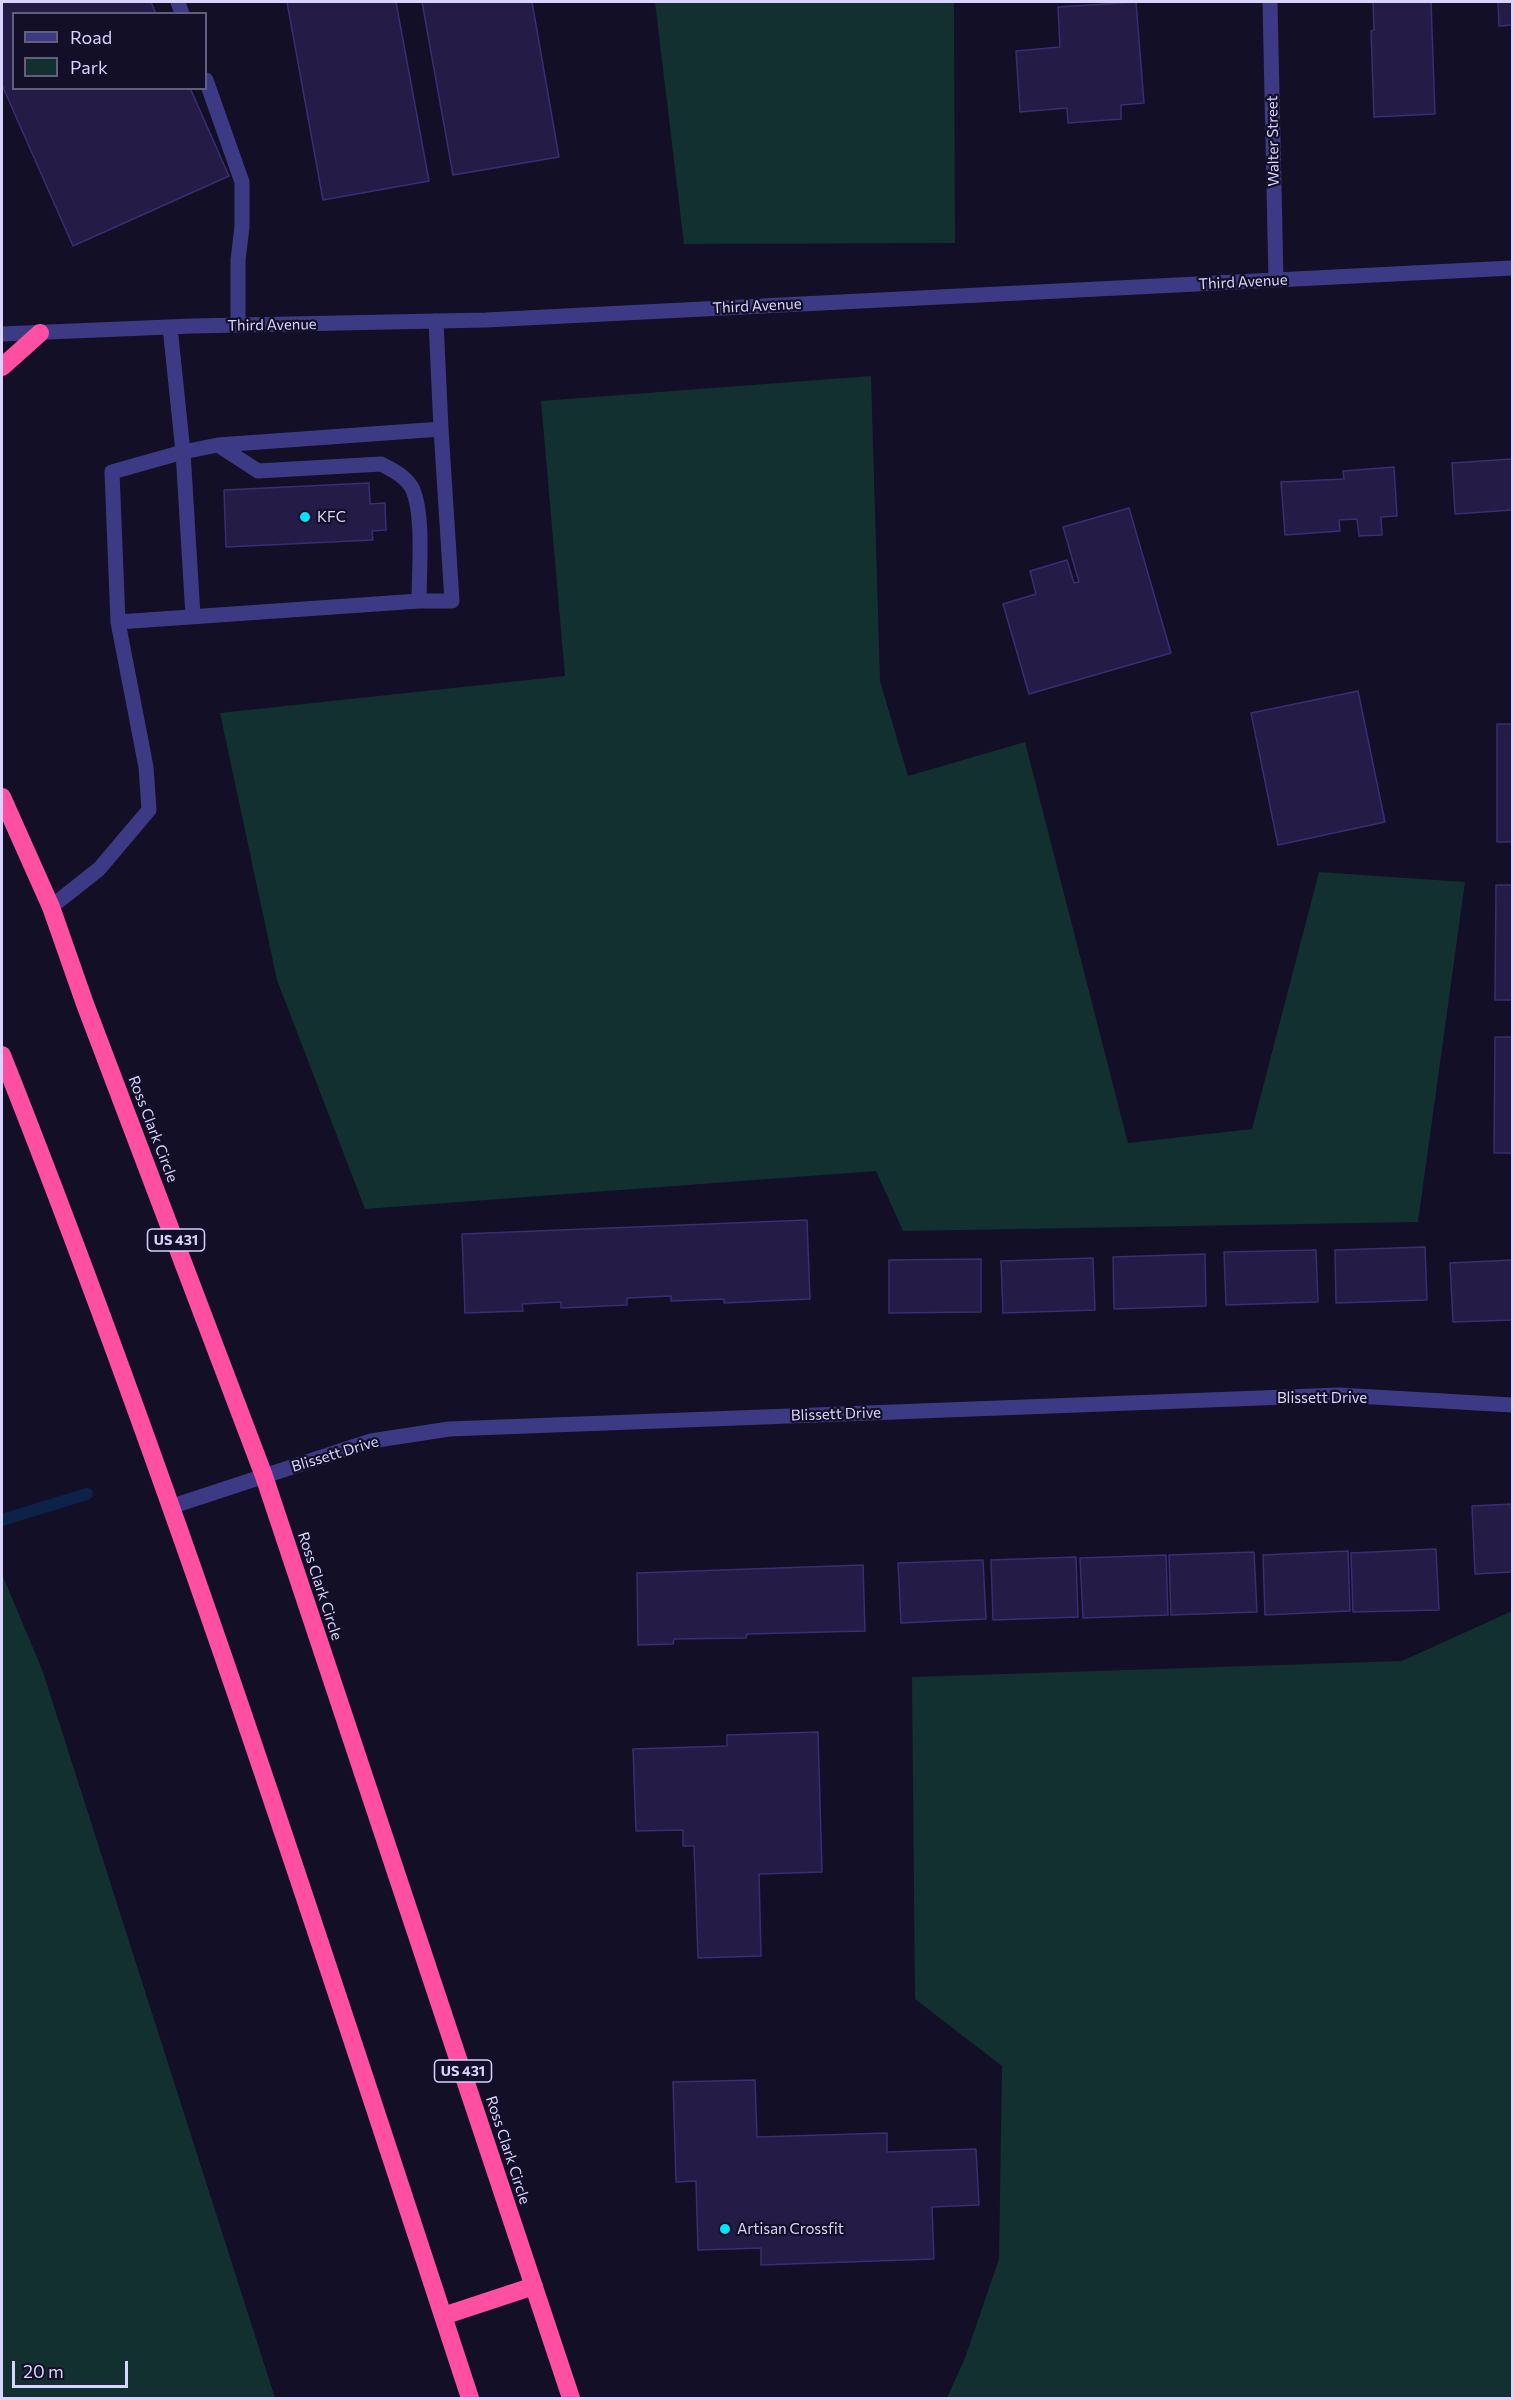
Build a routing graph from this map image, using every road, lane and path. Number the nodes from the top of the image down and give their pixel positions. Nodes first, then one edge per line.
1 (1270, 2) edge
2 (207, 83) edge
3 (1512, 267) edge
4 (1276, 280) junction
5 (436, 321) junction
6 (238, 326) junction
7 (170, 327) junction
8 (40, 333) junction
9 (2, 334) edge
10 (2, 367) edge
11 (441, 429) junction
12 (218, 445) junction
13 (183, 452) junction
14 (419, 601) junction
15 (193, 616) junction
16 (118, 622) junction
17 (2, 797) edge
18 (51, 907) junction
19 (2, 1055) edge
20 (1512, 1405) edge
21 (264, 1476) junction
22 (171, 1507) junction
23 (534, 2286) junction
24 (443, 2316) junction
25 (470, 2398) edge
26 (571, 2398) edge

1 - 4 street, Walter Street
2 - 6 street
3 - 4 street, Third Avenue
4 - 5 street, Third Avenue
5 - 6 street, Third Avenue
5 - 11 street
6 - 7 street, Third Avenue
7 - 8 street, Third Avenue
7 - 13 street
8 - 9 street, Third Avenue
8 - 10 highway
11 - 12 street
11 - 14 street
12 - 13 street
12 - 14 street
13 - 15 street
13 - 16 street
14 - 15 street
15 - 16 street
16 - 18 street
17 - 18 highway, Ross Clark Circle / US 431
18 - 21 highway, Ross Clark Circle / US 431
19 - 22 highway
20 - 21 street, Blissett Drive
21 - 22 street, Blissett Drive
21 - 23 highway, Ross Clark Circle / US 431
22 - 24 highway
23 - 24 highway
23 - 26 highway, Ross Clark Circle / US 431
24 - 25 highway

